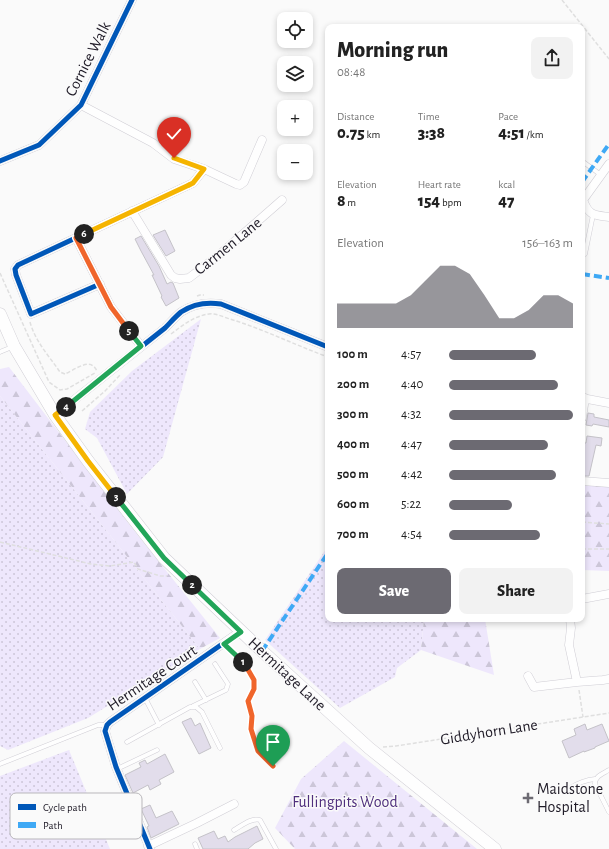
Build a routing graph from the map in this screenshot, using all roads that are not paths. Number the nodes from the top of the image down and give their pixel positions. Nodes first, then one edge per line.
1 (132, 0) edge
2 (81, 105) junction
3 (262, 140) dead end
4 (0, 161) edge
5 (585, 163) edge
6 (609, 164) edge
7 (204, 169) junction
8 (601, 175) junction
9 (585, 197) edge
10 (282, 200) dead end
11 (585, 206) edge
12 (132, 211) junction
13 (593, 215) junction
14 (609, 217) edge
15 (76, 238) junction
16 (585, 250) edge
17 (100, 284) junction
18 (0, 314) edge
19 (14, 346) junction
20 (141, 346) junction
21 (325, 346) edge
22 (0, 352) edge
23 (585, 398) edge
24 (609, 403) edge
25 (55, 415) junction
26 (585, 481) edge
27 (609, 483) edge
28 (609, 594) edge
29 (585, 598) edge
30 (570, 622) edge
31 (241, 632) junction
32 (224, 644) junction
33 (215, 664) dead end
34 (528, 676) dead end
35 (609, 679) edge
36 (195, 682) dead end
37 (577, 682) junction
38 (145, 698) junction
39 (206, 700) junction
40 (190, 707) junction
41 (107, 725) junction
42 (159, 725) junction
43 (127, 742) dead end
44 (220, 748) dead end
45 (157, 750) dead end
46 (0, 764) edge
47 (273, 766) dead end
48 (117, 770) junction
49 (609, 770) edge
50 (595, 779) junction
51 (570, 788) dead end
52 (127, 793) edge
53 (234, 804) dead end
54 (609, 812) edge
55 (142, 830) edge
56 (234, 830) dead end
57 (195, 844) dead end
58 (149, 847) edge
59 (197, 849) edge
60 (276, 849) edge
61 (494, 849) edge

1 - 2 street, Cornice Walk
2 - 4 street, Cornice Walk
2 - 7 street
3 - 7 street
5 - 8 lane
6 - 8 street
7 - 12 street
8 - 9 street
10 - 12 street, Carmen Lane
11 - 13 street
12 - 15 street
13 - 14 street
13 - 16 lane
15 - 17 street
15 - 17 street
17 - 20 street
18 - 19 main road, Hermitage Lane
19 - 22 lane
19 - 25 main road, Hermitage Lane
20 - 21 street
20 - 25 street
23 - 24 street
25 - 31 main road, Hermitage Lane
26 - 27 street
28 - 29 street
30 - 37 street
31 - 32 street, Hermitage Court
31 - 61 main road, Hermitage Lane
32 - 38 street, Hermitage Court
32 - 47 lane
33 - 39 lane
34 - 37 street
35 - 37 street
36 - 39 lane
38 - 41 street, Hermitage Court
38 - 42 lane
39 - 40 lane
40 - 42 lane
40 - 44 lane
41 - 46 lane
41 - 48 street, Hermitage Court
42 - 43 lane
45 - 48 lane
48 - 52 street, Hermitage Court
49 - 50 lane
50 - 51 lane
50 - 54 lane
53 - 58 street, Hermitage Court
55 - 58 street, Hermitage Court
56 - 60 lane
57 - 59 lane

